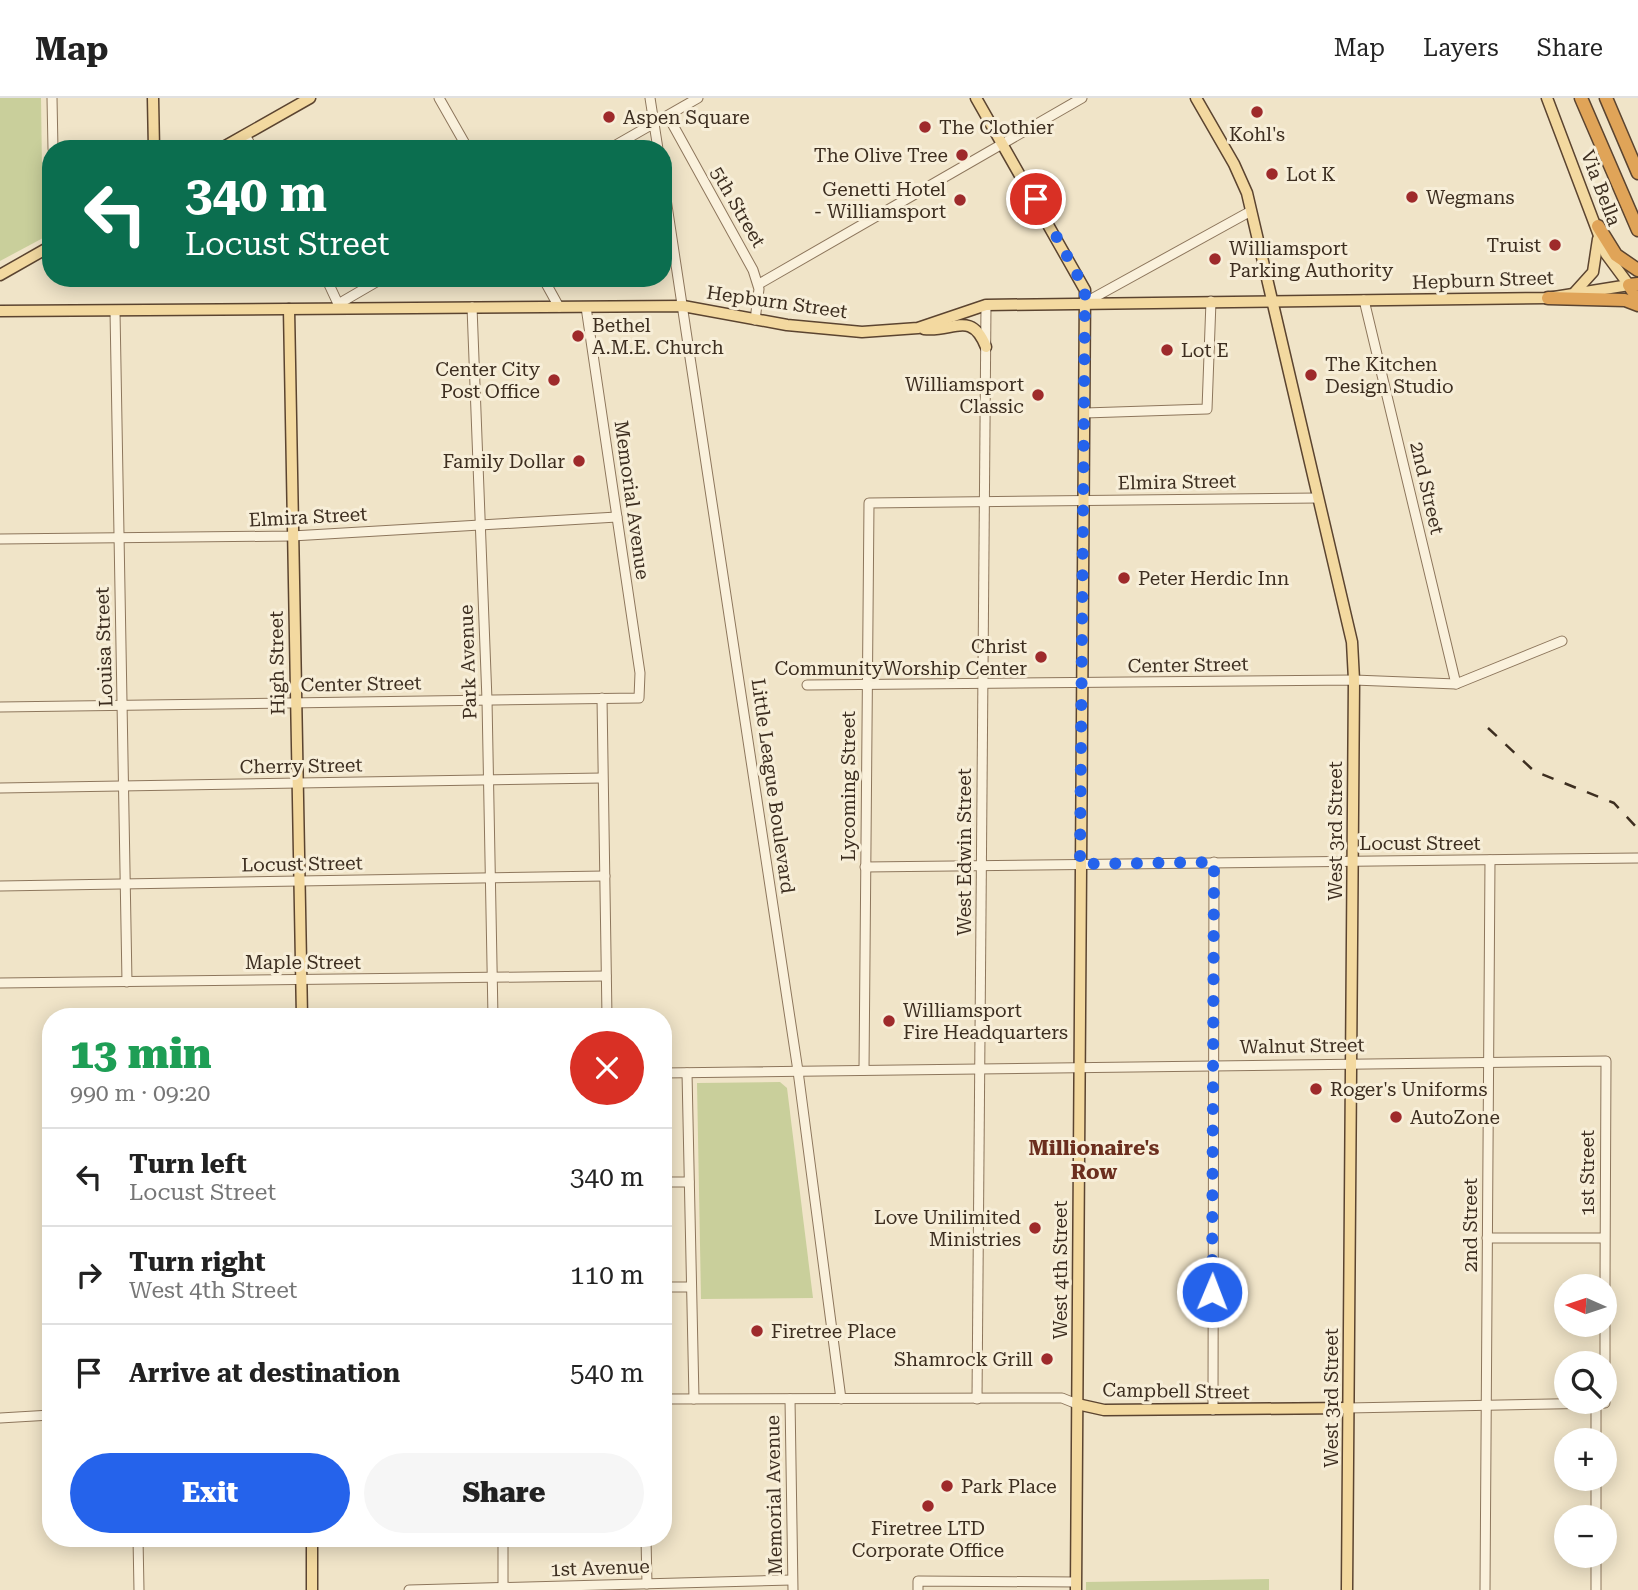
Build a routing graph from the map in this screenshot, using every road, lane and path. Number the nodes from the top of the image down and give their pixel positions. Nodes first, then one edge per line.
1 (52, 98) edge
2 (153, 98) edge
3 (310, 98) edge
4 (439, 98) edge
5 (650, 98) edge
6 (698, 98) edge
7 (976, 98) edge
8 (1081, 98) edge
9 (1196, 98) edge
10 (1547, 98) edge
11 (1581, 98) edge
12 (1606, 98) edge
13 (668, 116) junction
14 (654, 123) junction
15 (245, 135) junction
16 (52, 140) edge
17 (154, 140) edge
18 (236, 140) edge
19 (248, 140) edge
20 (463, 140) edge
21 (625, 140) edge
22 (657, 140) edge
23 (1003, 143) junction
24 (1638, 173) edge
25 (1251, 211) junction
26 (1598, 226) junction
27 (1638, 230) edge
28 (672, 233) edge
29 (42, 251) edge
30 (1638, 270) edge
31 (0, 275) edge
32 (759, 284) junction
33 (1633, 284) edge
34 (331, 287) edge
35 (369, 287) edge
36 (548, 287) edge
37 (1573, 293) junction
38 (1548, 298) junction
39 (1638, 299) edge
40 (1272, 300) junction
41 (1364, 300) junction
42 (1210, 301) junction
43 (1086, 302) junction
44 (340, 305) junction
45 (986, 305) junction
46 (1638, 305) edge
47 (684, 306) junction
48 (472, 307) junction
49 (559, 307) junction
50 (586, 307) junction
51 (289, 309) junction
52 (0, 311) edge
53 (115, 311) junction
54 (754, 320) junction
55 (918, 328) junction
56 (986, 347) junction
57 (1085, 413) junction
58 (1318, 498) junction
59 (1083, 500) junction
60 (984, 502) junction
61 (869, 503) joint
62 (617, 517) junction
63 (480, 525) junction
64 (292, 536) junction
65 (119, 538) junction
66 (0, 539) edge
67 (1562, 641) dead end
68 (1354, 680) junction
69 (1081, 683) junction
70 (983, 684) junction
71 (1456, 684) junction
72 (807, 685) dead end
73 (866, 685) junction
74 (602, 698) junction
75 (639, 698) joint
76 (487, 700) junction
77 (296, 702) junction
78 (124, 705) junction
79 (0, 706) edge
80 (602, 778) junction
81 (489, 780) junction
82 (297, 784) junction
83 (124, 786) junction
84 (0, 788) edge
85 (1638, 858) edge
86 (1490, 860) junction
87 (1352, 861) junction
88 (1214, 862) junction
89 (1080, 864) junction
90 (981, 865) junction
91 (865, 867) junction
92 (605, 877) junction
93 (490, 878) junction
94 (299, 881) junction
95 (125, 885) junction
96 (0, 886) edge
97 (606, 976) junction
98 (492, 978) junction
99 (301, 979) junction
100 (127, 982) junction
101 (0, 984) edge
102 (302, 1008) edge
103 (493, 1008) edge
104 (607, 1008) edge
105 (1606, 1061) joint
106 (1489, 1062) junction
107 (1351, 1063) junction
108 (1213, 1066) junction
109 (979, 1067) junction
110 (1079, 1067) junction
111 (864, 1070) junction
112 (798, 1071) junction
113 (672, 1073) edge
114 (687, 1073) junction
115 (672, 1182) edge
116 (689, 1182) junction
117 (1488, 1238) junction
118 (1604, 1238) junction
119 (1605, 1274) edge
120 (672, 1287) edge
121 (691, 1287) junction
122 (672, 1399) edge
123 (694, 1399) junction
124 (790, 1399) junction
125 (841, 1399) junction
126 (977, 1399) junction
127 (1077, 1404) junction
128 (1554, 1404) edge
129 (1486, 1406) junction
130 (1348, 1408) junction
131 (1213, 1410) junction
132 (42, 1416) edge
133 (0, 1418) edge
134 (138, 1547) edge
135 (312, 1547) edge
136 (503, 1547) edge
137 (646, 1547) edge
138 (1596, 1568) edge
139 (647, 1584) junction
140 (792, 1585) edge
141 (918, 1586) edge
142 (1076, 1586) edge
143 (503, 1589) edge
144 (139, 1590) edge
145 (312, 1590) edge
146 (408, 1590) edge
147 (1347, 1590) edge
148 (1485, 1590) edge
149 (1595, 1590) edge

1 - 16 street
2 - 17 main road
3 - 15 main road
4 - 20 street
5 - 14 street
6 - 13 street
7 - 23 main road, West 4th Street
8 - 23 street
9 - 25 main road, West 3rd Street
10 - 26 main road, Via Bella
11 - 27 highway
12 - 24 highway
13 - 14 street
13 - 32 street, 5th Street
14 - 21 street
14 - 22 street
15 - 18 main road
15 - 19 street
23 - 32 street
23 - 43 main road, West 4th Street
25 - 40 main road, West 3rd Street
25 - 43 street
26 - 30 highway
26 - 33 main road, Via Bella
26 - 37 main road
28 - 47 street, Little League Boulevard
29 - 31 main road
32 - 54 street
33 - 37 main road, Hepburn Street
33 - 39 highway
34 - 44 street
35 - 44 street
36 - 49 street
37 - 38 main road, Hepburn Street
38 - 41 main road, Hepburn Street
38 - 46 highway
40 - 41 main road, Hepburn Street
40 - 42 main road, Hepburn Street
40 - 58 main road, West 3rd Street
41 - 71 street, 2nd Street
42 - 43 main road, Hepburn Street
42 - 57 street
43 - 45 main road, Hepburn Street
43 - 57 main road, West 4th Street
44 - 48 main road, Hepburn Street
44 - 51 main road, Hepburn Street
45 - 55 main road, Hepburn Street
45 - 56 street, West Edwin Street
47 - 50 main road, Hepburn Street
47 - 54 main road, Hepburn Street
47 - 112 street, Little League Boulevard
48 - 49 main road, Hepburn Street
48 - 63 street, Park Avenue
49 - 50 main road, Hepburn Street
50 - 62 street, Memorial Avenue
51 - 53 main road, Hepburn Street
51 - 64 main road, High Street
52 - 53 main road, Hepburn Street
53 - 65 street, Louisa Street
54 - 55 main road, Hepburn Street
55 - 56 main road
56 - 60 street, West Edwin Street
57 - 59 main road, West 4th Street
58 - 59 street, Elmira Street
58 - 68 main road, West 3rd Street
59 - 60 street, Elmira Street
59 - 69 main road, West 4th Street
60 - 61 street, Elmira Street
60 - 70 street, West Edwin Street
61 - 73 street, Lycoming Street
62 - 63 street, Elmira Street
62 - 75 street, Memorial Avenue
63 - 64 street, Elmira Street
63 - 76 street, Park Avenue
64 - 65 street, Elmira Street
64 - 77 main road, High Street
65 - 66 street, Elmira Street
65 - 78 street, Louisa Street
67 - 71 street, Center Street
68 - 69 street, Center Street
68 - 71 street, Center Street
68 - 87 main road, West 3rd Street
69 - 70 street, Center Street
69 - 89 main road, West 4th Street
70 - 73 street, Center Street
70 - 90 street, West Edwin Street
72 - 73 street, Center Street
73 - 91 street, Lycoming Street
74 - 75 street, Center Street
74 - 76 street, Center Street
74 - 80 street
76 - 77 street, Center Street
76 - 81 street, Park Avenue
77 - 78 street, Center Street
77 - 82 main road, High Street
78 - 79 street, Center Street
78 - 83 street, Louisa Street
80 - 81 street, Cherry Street
80 - 92 street
81 - 82 street, Cherry Street
81 - 93 street, Park Avenue
82 - 83 street, Cherry Street
82 - 94 main road, High Street
83 - 84 street, Cherry Street
83 - 95 street, Louisa Street
85 - 86 street, Locust Street
86 - 87 street, Locust Street
86 - 106 street, 2nd Street
87 - 88 street, Locust Street
87 - 107 main road, West 3rd Street
88 - 89 street, Locust Street
88 - 108 street
89 - 90 street, Locust Street
89 - 110 main road, West 4th Street
90 - 91 street, Locust Street
90 - 109 street, West Edwin Street
91 - 111 street, Lycoming Street
92 - 93 street, Locust Street
92 - 97 street
93 - 94 street, Locust Street
93 - 98 street, Park Avenue
94 - 95 street, Locust Street
94 - 99 main road, High Street
95 - 96 street, Locust Street
95 - 100 street, Louisa Street
97 - 98 street, Maple Street
97 - 104 street
98 - 99 street, Maple Street
98 - 103 street, Park Avenue
99 - 100 street, Maple Street
99 - 102 main road, High Street
100 - 101 street, Maple Street
105 - 106 street, Walnut Street
105 - 118 street, 1st Street
106 - 107 street, Walnut Street
106 - 117 street, 2nd Street
107 - 108 street, Walnut Street
107 - 130 main road, West 3rd Street
108 - 110 street, Walnut Street
108 - 131 street
109 - 110 street, Walnut Street
109 - 111 street, Walnut Street
109 - 126 street, West Edwin Street
110 - 127 main road, West 4th Street
111 - 112 street, Walnut Street
112 - 114 street, Walnut Street
112 - 125 street, Little League Boulevard
113 - 114 street, Walnut Street
114 - 116 street
115 - 116 street
116 - 121 street
117 - 118 street
117 - 129 street, 2nd Street
118 - 119 street, 1st Street
120 - 121 street
121 - 123 street
122 - 123 street, Campbell Street
123 - 124 street, Campbell Street
124 - 125 street, Campbell Street
124 - 140 street, Memorial Avenue
125 - 126 street, Campbell Street
126 - 127 street, Campbell Street
127 - 131 main road, Campbell Street
127 - 142 main road, West 4th Street
128 - 129 street, Campbell Street
129 - 130 street, Campbell Street
129 - 148 street, 2nd Street
130 - 131 main road, Campbell Street
130 - 147 main road, West 3rd Street
132 - 133 street
134 - 144 street
135 - 145 main road
136 - 143 street
137 - 139 street
138 - 149 street
139 - 140 street, 1st Avenue
139 - 143 street, 1st Avenue
141 - 142 street
143 - 146 street, 1st Avenue

